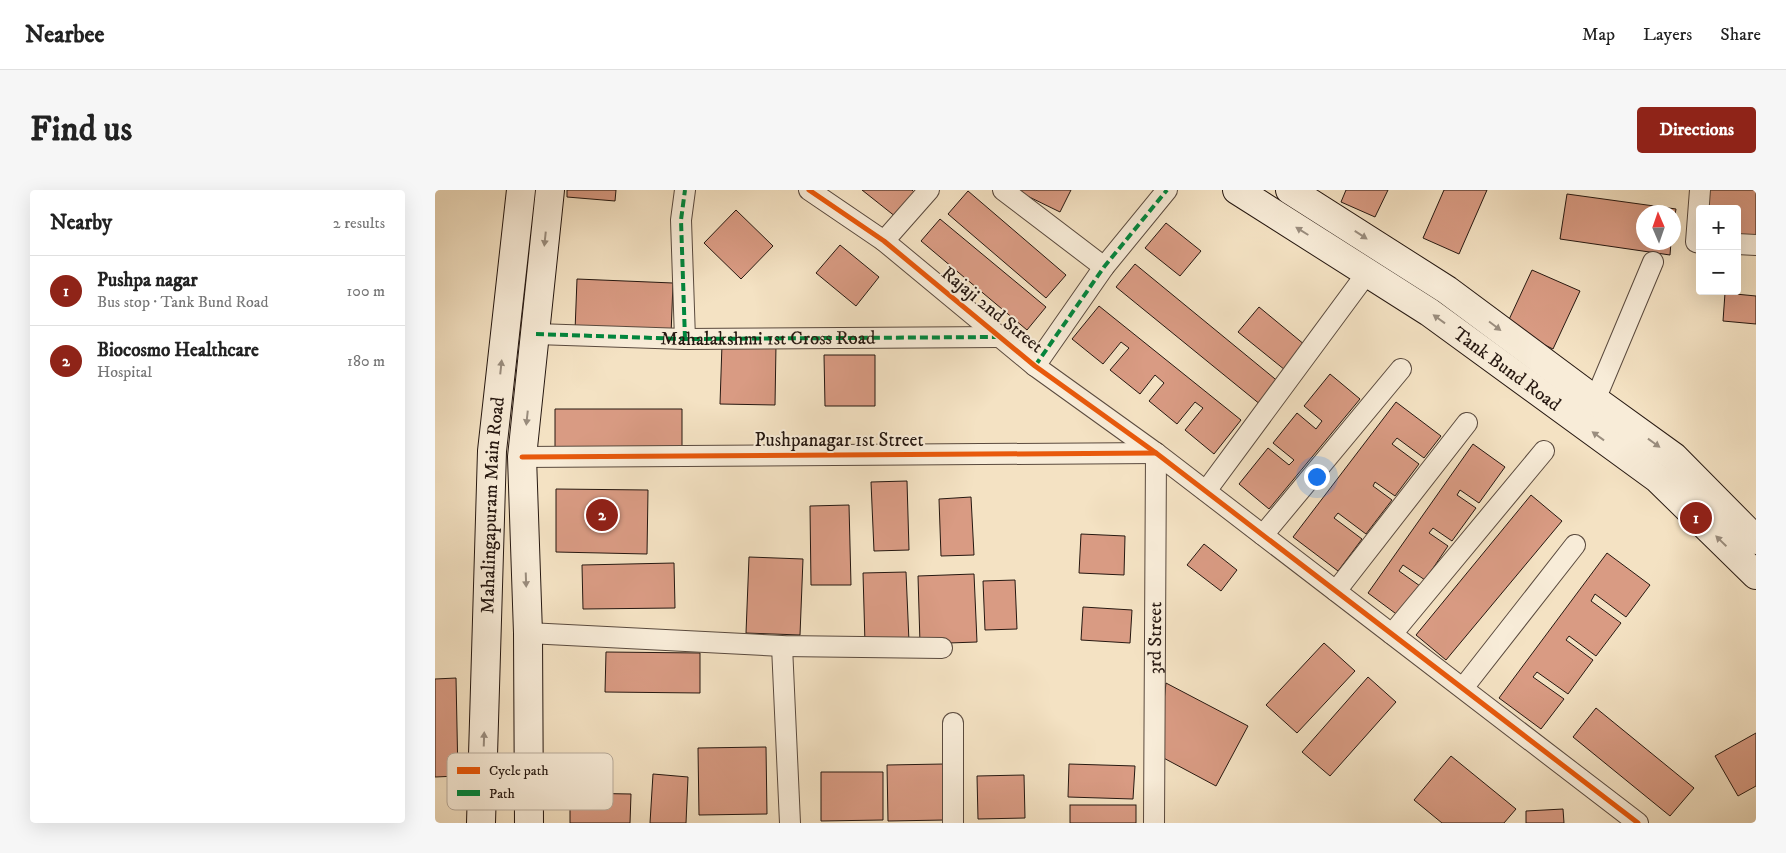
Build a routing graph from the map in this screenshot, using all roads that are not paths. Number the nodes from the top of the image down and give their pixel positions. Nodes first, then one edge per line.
1 (521, 190) edge
2 (550, 190) edge
3 (685, 190) edge
4 (809, 190) edge
5 (929, 190) edge
6 (1003, 190) edge
7 (1167, 190) edge
8 (1237, 190) edge
9 (1290, 190) edge
10 (1700, 190) edge
11 (1699, 205) edge
12 (884, 241) junction
13 (1741, 244) edge
14 (1756, 245) edge
15 (1653, 262) dead end
16 (1104, 267) junction
17 (1367, 273) junction
18 (536, 334) junction
19 (1001, 337) junction
20 (685, 339) junction
21 (1035, 366) junction
22 (1401, 369) dead end
23 (1595, 400) junction
24 (1467, 423) dead end
25 (1544, 451) dead end
26 (1156, 453) junction
27 (522, 457) junction
28 (1206, 491) junction
29 (1263, 535) junction
30 (1756, 540) edge
31 (1575, 545) dead end
32 (1753, 565) edge
33 (1336, 591) junction
34 (528, 633) junction
35 (1392, 634) junction
36 (782, 646) junction
37 (942, 648) dead end
38 (1463, 688) junction
39 (953, 723) dead end
40 (483, 753) edge
41 (529, 753) edge
42 (481, 810) edge
43 (529, 810) edge
44 (481, 823) edge
45 (529, 823) edge
46 (790, 823) edge
47 (953, 823) edge
48 (1154, 823) edge
49 (1638, 823) edge

40 -> 1 main road, Mahalingapuram Main Road
2 -> 18 main road, Mahalingapuram Main Road
3 - 20 street
4 - 12 street, Rajaji 2nd Street
5 - 12 street
6 - 16 street
7 - 16 street
17 -> 8 main road, Tank Bund Road
9 -> 23 main road, Tank Bund Road
10 - 11 street
12 - 19 street, Rajaji 2nd Street
13 - 14 street
15 - 23 street
16 - 21 street
17 - 28 street
32 -> 17 main road, Tank Bund Road
18 - 20 street, Mahalakshmi 1st Cross Road
18 -> 27 main road, Mahalingapuram Main Road
19 - 20 street, Mahalakshmi 1st Cross Road
19 - 21 street, Rajaji 2nd Street
21 - 26 street, Rajaji 2nd Street
22 - 29 street
23 -> 30 main road, Tank Bund Road
24 - 33 street
25 - 35 street
26 - 27 street, Pushpanagar 1st Street
26 - 28 street, Rajaji 2nd Street
26 - 48 street, 3rd Street
27 -> 34 main road, Mahalingapuram Main Road
28 - 29 street, Rajaji 2nd Street
29 - 33 street, Rajaji 2nd Street
31 - 38 street
33 - 35 street, Rajaji 2nd Street
34 - 36 street
34 - 41 main road, Mahalingapuram Main Road
35 - 38 street, Rajaji 2nd Street
36 - 37 street
36 - 46 street
38 - 49 street, Rajaji 2nd Street
39 - 47 street
44 -> 42 main road, Mahalingapuram Main Road
43 - 45 main road, Mahalingapuram Main Road

